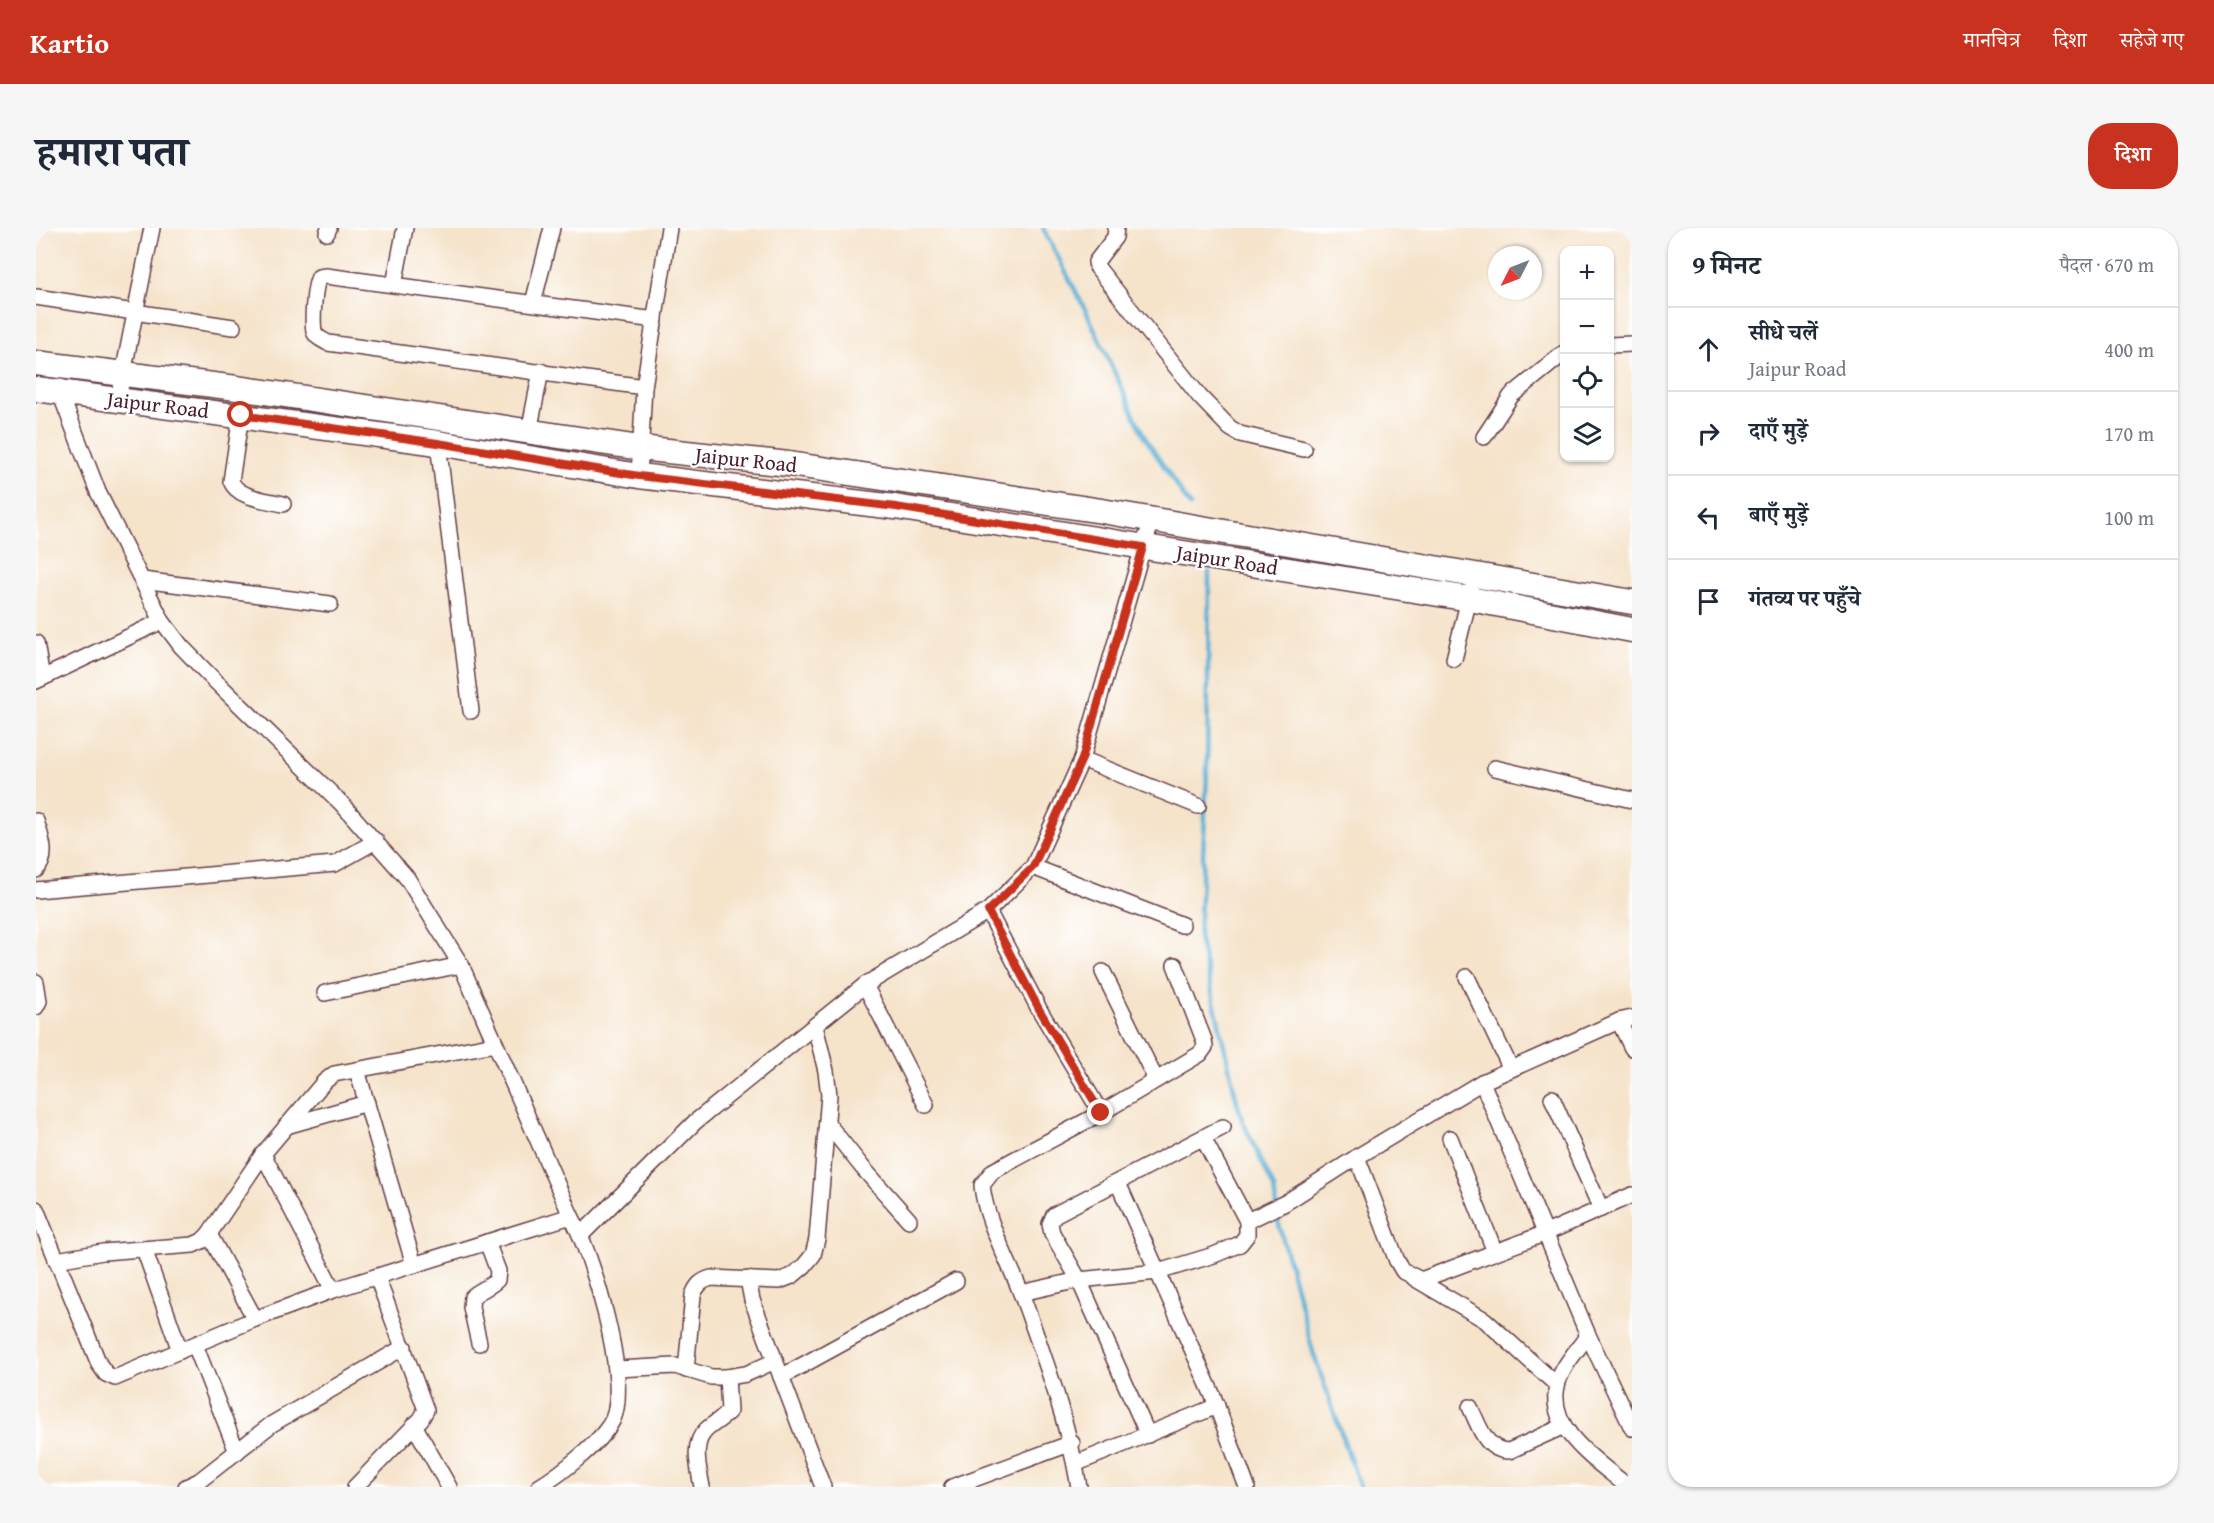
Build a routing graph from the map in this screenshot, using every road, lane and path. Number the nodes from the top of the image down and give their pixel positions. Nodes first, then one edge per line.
1 (152, 228) edge
2 (405, 228) edge
3 (552, 228) edge
4 (669, 228) edge
5 (1116, 228) edge
6 (394, 285) junction
7 (36, 297) edge
8 (533, 303) junction
9 (134, 312) junction
10 (655, 320) junction
11 (233, 327) dead end
12 (1632, 344) edge
13 (1614, 345) edge
14 (1563, 354) edge
15 (48, 364) edge
16 (541, 371) junction
17 (123, 373) junction
18 (644, 387) junction
19 (36, 389) edge
20 (60, 393) junction
21 (118, 399) junction
22 (241, 415) junction
23 (529, 432) junction
24 (1484, 437) dead end
25 (438, 443) junction
26 (640, 448) junction
27 (1304, 449) dead end
28 (639, 476) junction
29 (283, 504) dead end
30 (1152, 521) junction
31 (1143, 547) junction
32 (1474, 573) junction
33 (142, 580) junction
34 (1470, 599) junction
35 (1632, 602) edge
36 (330, 604) dead end
37 (162, 621) junction
38 (1632, 630) edge
39 (36, 643) edge
40 (1454, 659) dead end
41 (39, 679) edge
42 (471, 711) dead end
43 (1082, 759) junction
44 (1495, 768) dead end
45 (1632, 800) edge
46 (1198, 806) dead end
47 (36, 821) edge
48 (376, 841) junction
49 (1033, 867) junction
50 (36, 870) edge
51 (36, 890) edge
52 (988, 911) junction
53 (1182, 925) dead end
54 (461, 965) junction
55 (1175, 965) dead end
56 (1103, 972) dead end
57 (1467, 977) dead end
58 (36, 982) edge
59 (325, 993) dead end
60 (871, 996) junction
61 (36, 1007) edge
62 (1626, 1020) edge
63 (815, 1026) junction
64 (495, 1044) junction
65 (1632, 1048) edge
66 (1511, 1069) junction
67 (357, 1070) junction
68 (1156, 1080) junction
69 (1482, 1082) junction
70 (1552, 1098) dead end
71 (367, 1102) junction
72 (926, 1105) dead end
73 (1101, 1113) junction
74 (827, 1123) junction
75 (286, 1126) junction
76 (1223, 1127) dead end
77 (1203, 1138) junction
78 (1450, 1138) dead end
79 (263, 1154) junction
80 (1357, 1157) junction
81 (1118, 1183) junction
82 (1632, 1195) edge
83 (36, 1209) edge
84 (1601, 1209) junction
85 (571, 1216) junction
86 (909, 1220) dead end
87 (1247, 1221) junction
88 (1545, 1233) junction
89 (209, 1234) junction
90 (582, 1234) junction
91 (487, 1242) junction
92 (144, 1249) junction
93 (1495, 1252) junction
94 (56, 1260) junction
95 (414, 1265) junction
96 (1158, 1272) junction
97 (377, 1277) junction
98 (1413, 1277) junction
99 (748, 1279) junction
100 (1079, 1280) junction
101 (956, 1281) dead end
102 (333, 1290) junction
103 (1021, 1293) junction
104 (255, 1319) junction
105 (1588, 1335) junction
106 (479, 1343) dead end
107 (195, 1345) junction
108 (405, 1347) junction
109 (180, 1351) junction
110 (775, 1361) junction
111 (617, 1369) junction
112 (686, 1370) junction
113 (727, 1377) junction
114 (781, 1377) junction
115 (1557, 1385) junction
116 (1217, 1406) junction
117 (1470, 1407) dead end
118 (414, 1425) junction
119 (1564, 1426) junction
120 (1632, 1428) edge
121 (1148, 1435) junction
122 (1072, 1443) junction
123 (237, 1452) junction
124 (1075, 1464) junction
125 (186, 1487) edge
126 (355, 1487) edge
127 (449, 1487) edge
128 (539, 1487) edge
129 (702, 1487) edge
130 (823, 1487) edge
131 (952, 1487) edge
132 (1079, 1487) edge
133 (1247, 1487) edge
134 (1628, 1487) edge

1 - 9 street
2 - 6 street
3 - 8 street
4 - 10 street
5 - 27 street
6 - 8 street
6 - 16 street
7 - 9 street
8 - 10 street
9 - 11 street
9 - 17 street
10 - 18 street
12 - 13 street
14 - 24 street
15 - 17 main road, Jaipur Road
15 - 20 street
16 - 18 street
16 - 23 street
17 - 21 street
17 - 23 main road, Jaipur Road
18 - 26 street
19 - 20 main road, Jaipur Road
20 - 21 main road, Jaipur Road
20 - 33 street
21 - 22 main road, Jaipur Road
22 - 25 main road, Jaipur Road
22 - 29 street
23 - 26 main road, Jaipur Road
25 - 28 main road, Jaipur Road
25 - 42 street
26 - 28 street
26 - 30 main road, Jaipur Road
28 - 31 main road, Jaipur Road
30 - 31 street
30 - 32 main road, Jaipur Road
31 - 34 main road, Jaipur Road
31 - 43 street
32 - 34 street
32 - 35 main road, Jaipur Road
33 - 36 street
33 - 37 street
34 - 38 main road, Jaipur Road
34 - 40 street
37 - 41 street
37 - 48 street
39 - 41 street
43 - 46 street
43 - 49 street
44 - 45 street
47 - 50 street
48 - 51 street
48 - 54 street
49 - 52 street
49 - 53 street
52 - 60 street
52 - 73 street
54 - 59 street
54 - 64 street
55 - 68 street
56 - 68 street
57 - 66 street
58 - 61 street
60 - 63 street
60 - 72 street
62 - 65 street
62 - 66 street
63 - 74 street
63 - 90 street
64 - 67 street
64 - 85 street
66 - 69 street
67 - 71 street
67 - 75 street
68 - 73 street
69 - 80 street
69 - 88 street
70 - 84 street
71 - 75 street
71 - 95 street
73 - 103 street
74 - 86 street
74 - 99 street
75 - 79 street
76 - 77 street
77 - 81 street
77 - 87 street
78 - 93 street
79 - 89 street
79 - 102 street
80 - 87 street
80 - 98 street
81 - 96 street
81 - 100 street
82 - 84 street
83 - 94 street
84 - 88 street
85 - 90 street
85 - 91 street
87 - 96 street
88 - 93 street
88 - 105 street
89 - 92 street
89 - 104 street
90 - 111 street
91 - 95 street
91 - 106 street
92 - 94 street
92 - 109 street
93 - 98 street
94 - 109 street
95 - 97 street
96 - 100 street
96 - 116 street
97 - 102 street
97 - 108 street
98 - 115 street
99 - 110 street
99 - 112 street
100 - 103 street
100 - 121 street
101 - 114 street
102 - 104 street
103 - 122 street
104 - 107 street
105 - 115 street
105 - 120 street
107 - 109 street
107 - 123 street
108 - 118 street
108 - 123 street
110 - 113 street
110 - 114 street
111 - 112 street
111 - 128 street
112 - 113 street
113 - 129 street
114 - 130 street
115 - 119 street
116 - 121 street
116 - 133 street
117 - 119 street
118 - 126 street
118 - 127 street
119 - 134 street
121 - 124 street
122 - 124 street
122 - 131 street
123 - 125 street
124 - 132 street

